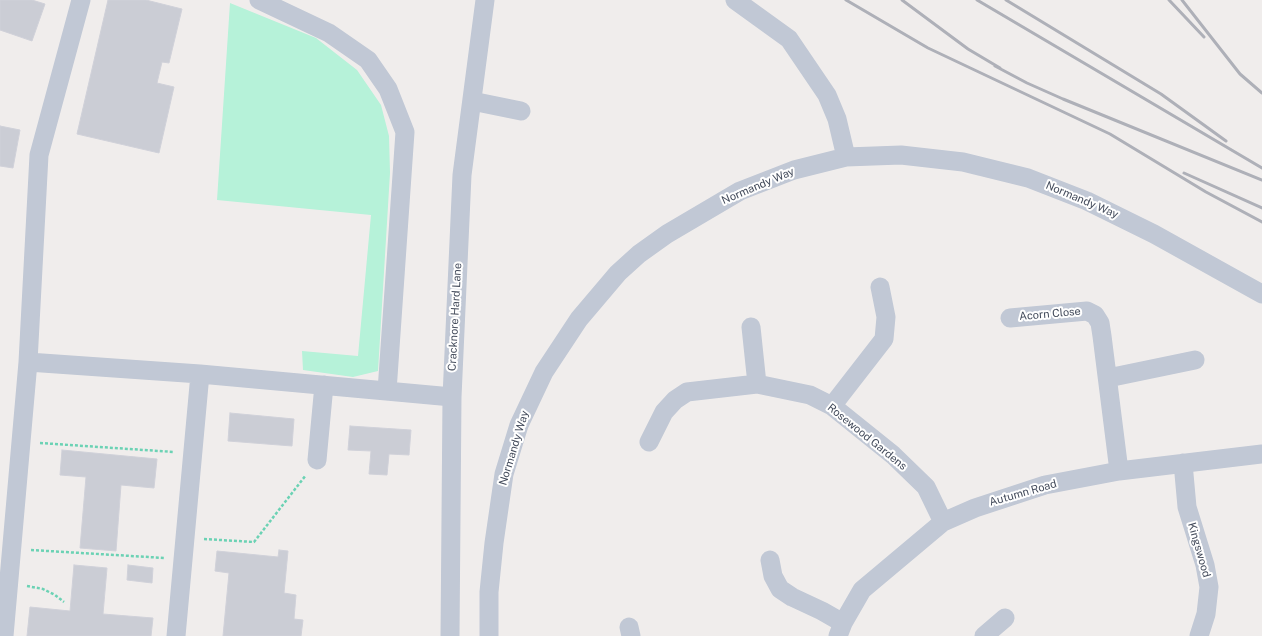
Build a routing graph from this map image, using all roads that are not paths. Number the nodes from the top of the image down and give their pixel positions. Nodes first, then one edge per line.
1 (81, 0) edge
2 (259, 0) edge
3 (485, 0) edge
4 (735, 0) edge
5 (472, 101) junction
6 (521, 111) dead end
7 (846, 157) junction
8 (880, 287) dead end
9 (1262, 294) edge
10 (1010, 318) dead end
11 (751, 327) dead end
12 (1195, 360) dead end
13 (28, 362) junction
14 (200, 374) junction
15 (1108, 378) junction
16 (757, 384) junction
17 (324, 385) junction
18 (387, 391) junction
19 (452, 397) junction
20 (832, 406) junction
21 (649, 442) dead end
22 (1262, 454) edge
23 (317, 460) road end
24 (1183, 463) junction
25 (1119, 471) junction
26 (943, 522) junction
27 (8, 542) edge
28 (770, 560) dead end
29 (1005, 618) dead end
30 (840, 630) edge
31 (4, 636) edge
32 (176, 636) edge
33 (450, 636) edge
34 (488, 636) edge
35 (984, 636) edge
36 (1199, 636) edge

1 - 13 street
2 - 18 street
3 - 5 street, Cracknore Hard Lane
4 - 7 street
5 - 6 street
5 - 19 street, Cracknore Hard Lane
7 - 9 street, Normandy Way
7 - 34 street, Normandy Way
8 - 20 street
10 - 15 street, Acorn Close
11 - 16 street
12 - 15 street
13 - 14 street
13 - 27 street
14 - 17 street
14 - 32 street
15 - 25 street, Acorn Close
16 - 20 street, Rosewood Gardens
16 - 21 street, Rosewood Gardens
17 - 18 street
17 - 23 street
18 - 19 street
19 - 33 street, Cracknore Hard Lane
20 - 26 street, Rosewood Gardens
22 - 24 street, Autumn Road
24 - 25 street, Autumn Road
24 - 36 street, Kingswood
25 - 26 street, Autumn Road
26 - 30 street, Autumn Road
27 - 31 street
28 - 30 street
29 - 35 street

